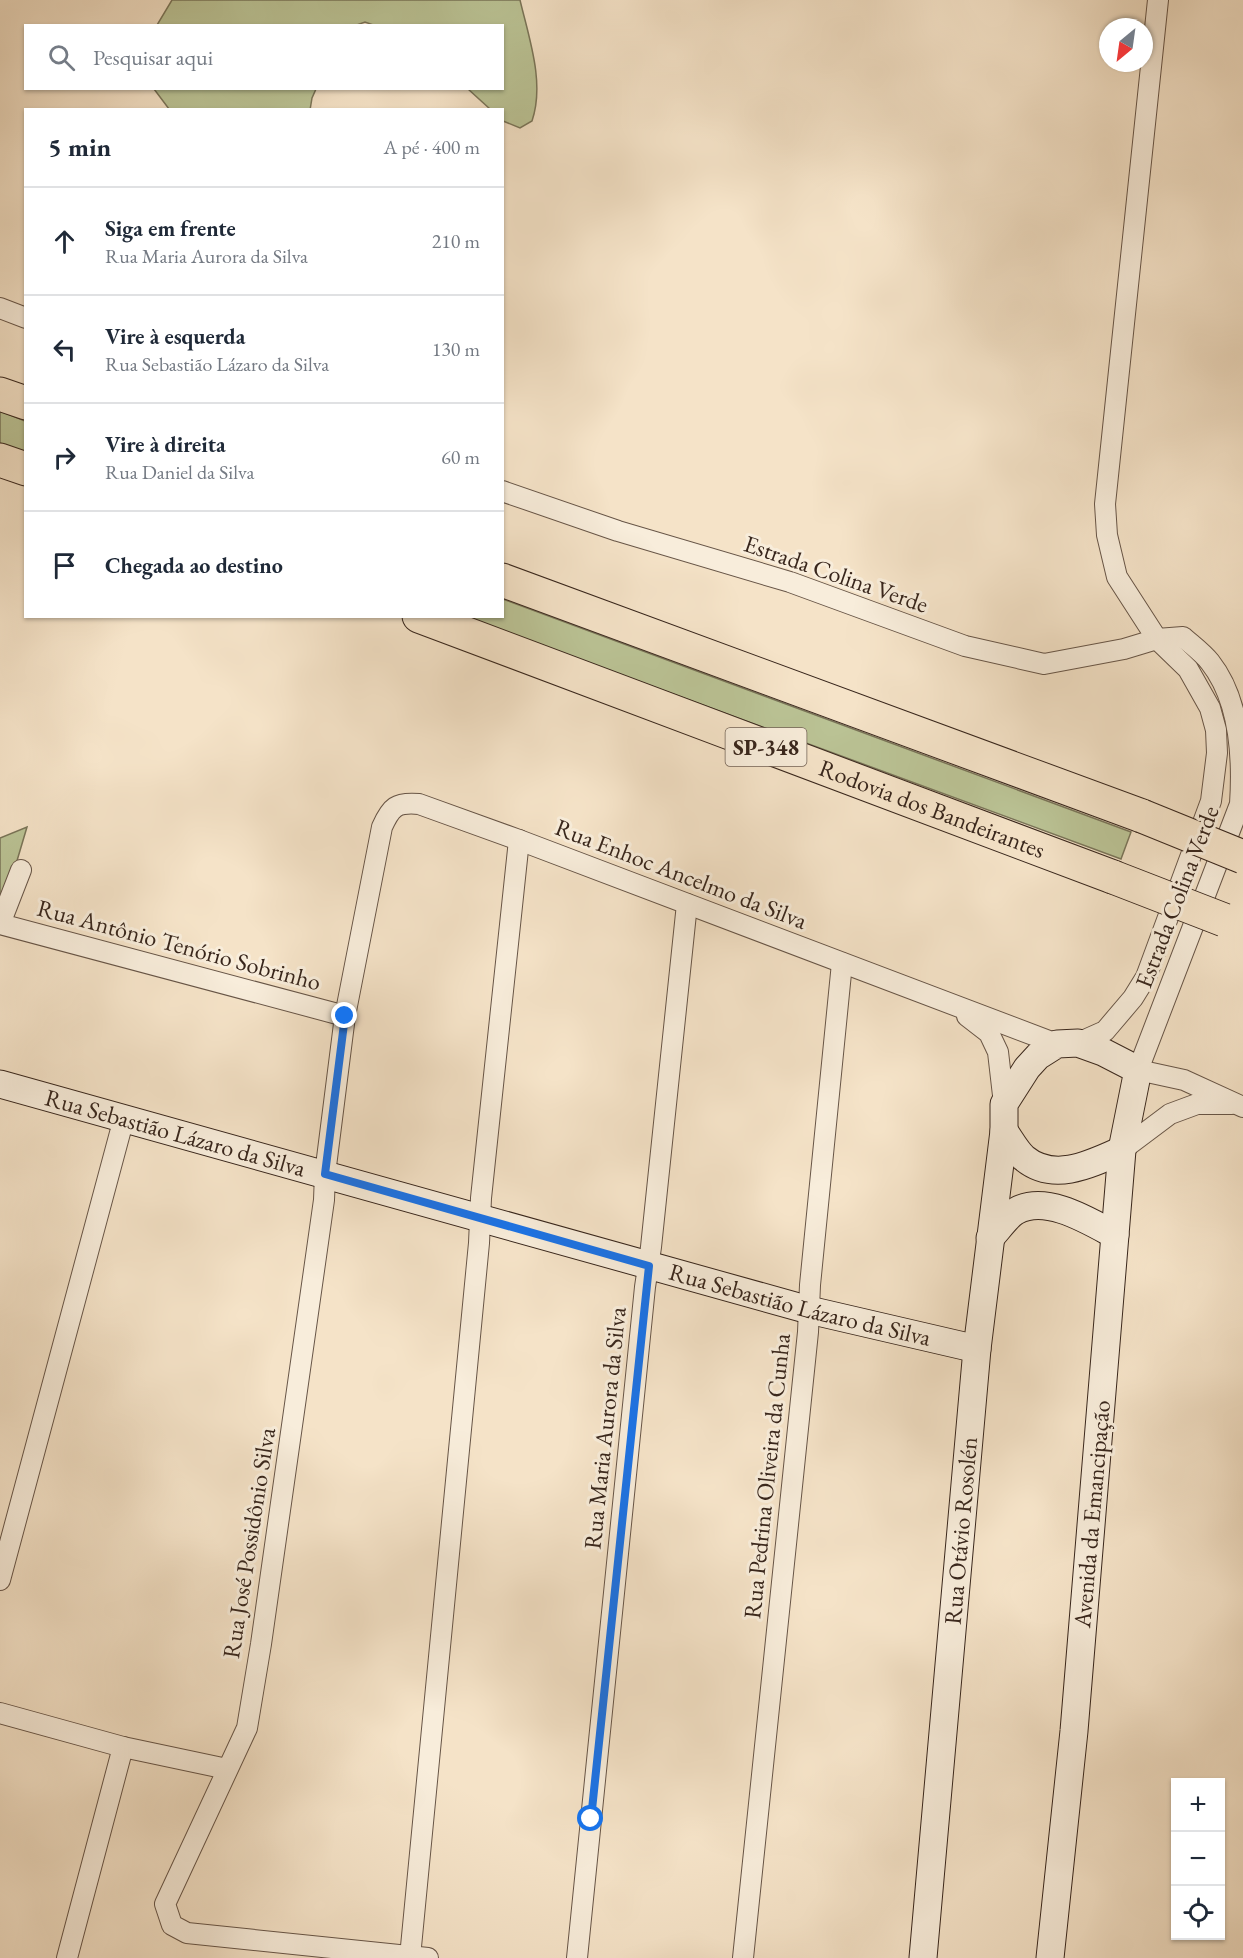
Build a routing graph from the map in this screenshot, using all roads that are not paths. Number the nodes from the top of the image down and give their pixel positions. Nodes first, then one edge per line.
1 (1158, 0) edge
2 (0, 308) edge
3 (24, 317) edge
4 (0, 394) edge
5 (24, 402) edge
6 (0, 460) edge
7 (24, 469) edge
8 (504, 492) edge
9 (504, 581) edge
10 (424, 618) edge
11 (1157, 639) junction
12 (389, 811) joint
13 (519, 840) junction
14 (1243, 857) edge
15 (21, 870) dead end
16 (687, 904) junction
17 (1234, 923) edge
18 (0, 924) edge
19 (842, 963) junction
20 (954, 1005) junction
21 (345, 1016) junction
22 (1068, 1044) junction
23 (1138, 1070) junction
24 (0, 1084) edge
25 (1239, 1105) edge
26 (1004, 1117) junction
27 (124, 1118) junction
28 (1122, 1150) junction
29 (325, 1174) junction
30 (480, 1218) junction
31 (1115, 1235) junction
32 (990, 1238) junction
33 (649, 1266) junction
34 (809, 1310) junction
35 (977, 1349) junction
36 (0, 1580) edge
37 (0, 1713) edge
38 (123, 1747) junction
39 (227, 1769) junction
40 (419, 1957) edge
41 (67, 1958) edge
42 (577, 1958) edge
43 (743, 1958) edge
44 (923, 1958) edge
45 (1050, 1958) edge

1 - 11 street
2 - 3 street
4 - 5 highway
6 - 7 highway
8 - 11 street, Estrada Colina Verde
9 - 14 highway, SP-348, bridge
10 - 17 highway, Rodovia dos Bandeirantes / SP-348, bridge
11 - 22 street, Estrada Colina Verde
11 - 23 street, Estrada Colina Verde
12 - 13 street, Rua Enhoc Ancelmo da Silva
12 - 21 street, Rua José Possidônio Silva
13 - 16 street, Rua Enhoc Ancelmo da Silva
13 - 30 street
15 - 18 street
16 - 19 street, Rua Enhoc Ancelmo da Silva
16 - 33 street, Rua Maria Aurora da Silva
18 - 21 street, Rua Antônio Tenório Sobrinho
19 - 20 street, Rua Enhoc Ancelmo da Silva
19 - 34 street, Rua Pedrina Oliveira da Cunha
20 - 22 street, Rua Enhoc Ancelmo da Silva
20 - 26 street, Rua Enhoc Ancelmo da Silva
21 - 29 street, Rua José Possidônio Silva
22 - 23 street
22 - 26 street
23 - 25 street
23 - 28 street, Avenida da Emancipação
24 - 27 street, Rua Sebastião Lázaro da Silva
25 - 28 street
26 - 28 street
26 - 32 street, Rua Otávio Rosolén
27 - 29 street, Rua Sebastião Lázaro da Silva
27 - 36 street
28 - 31 street, Avenida da Emancipação
29 - 30 street, Rua Sebastião Lázaro da Silva
29 - 39 street, Rua José Possidônio Silva
30 - 33 street, Rua Sebastião Lázaro da Silva
30 - 40 street
31 - 32 street
31 - 45 street, Avenida da Emancipação
32 - 35 street, Rua Otávio Rosolén
33 - 34 street, Rua Sebastião Lázaro da Silva
33 - 42 street, Rua Maria Aurora da Silva
34 - 35 street, Rua Sebastião Lázaro da Silva
34 - 43 street, Rua Pedrina Oliveira da Cunha
35 - 44 street, Rua Otávio Rosolén
37 - 38 street
38 - 39 street
38 - 41 street
39 - 40 street, Rua José Possidônio Silva

